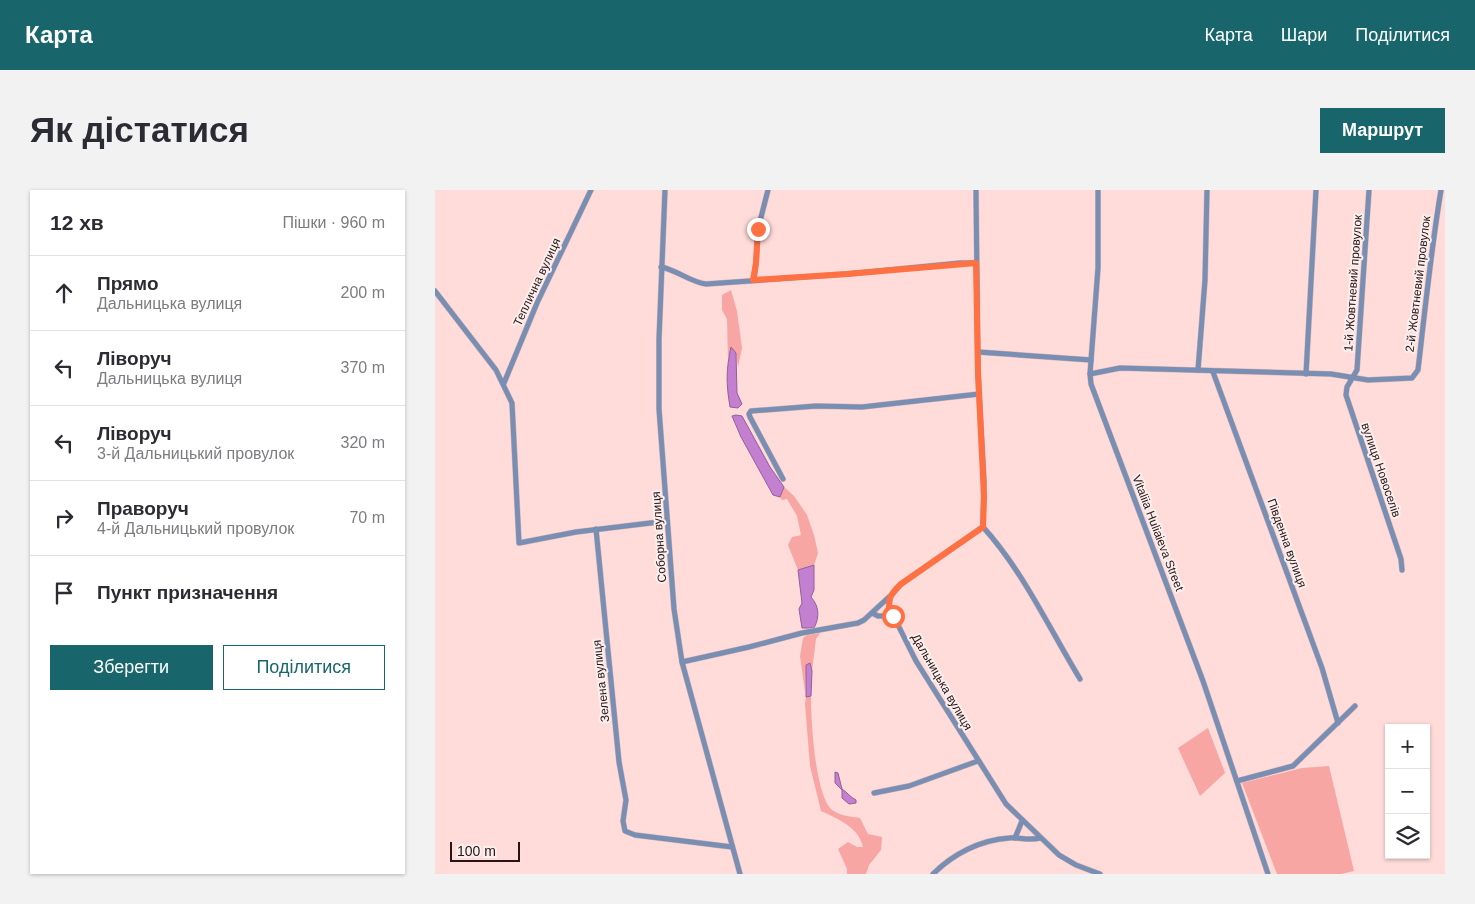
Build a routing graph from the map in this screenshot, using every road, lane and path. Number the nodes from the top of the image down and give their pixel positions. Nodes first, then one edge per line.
1 (591, 190) edge
2 (665, 190) edge
3 (768, 190) edge
4 (976, 190) edge
5 (1098, 190) edge
6 (1207, 190) edge
7 (1316, 190) edge
8 (1369, 190) edge
9 (1441, 190) edge
10 (976, 263) junction
11 (661, 267) junction
12 (753, 280) junction
13 (435, 291) edge
14 (978, 352) junction
15 (1091, 360) junction
16 (1198, 370) junction
17 (1213, 372) junction
18 (1090, 374) junction
19 (1306, 374) junction
20 (1354, 377) junction
21 (504, 383) junction
22 (979, 394) junction
23 (783, 478) dead end
24 (667, 521) junction
25 (983, 527) junction
26 (596, 529) junction
27 (1402, 570) dead end
28 (890, 597) junction
29 (872, 613) junction
30 (893, 616) junction
31 (682, 662) junction
32 (1080, 679) dead end
33 (1355, 706) dead end
34 (1338, 723) junction
35 (978, 761) junction
36 (1237, 781) junction
37 (874, 793) dead end
38 (1022, 821) junction
39 (1015, 838) junction
40 (1040, 838) junction
41 (732, 847) junction
42 (939, 872) edge
43 (740, 874) edge
44 (933, 874) edge
45 (1101, 874) edge
46 (1268, 874) edge

1 - 21 street, Теплична вулиця
2 - 11 street, Соборна вулиця
3 - 12 street
4 - 10 street
5 - 15 street, Vitaliia Huliaieva Street
6 - 16 street
7 - 19 street
8 - 20 street, 1-й Жовтневий провулок
9 - 20 street, 2-й Жовтневий провулок
10 - 12 street
10 - 14 street
11 - 12 street
11 - 24 street, Соборна вулиця
13 - 21 street
14 - 15 street
14 - 22 street
15 - 18 street, Vitaliia Huliaieva Street
16 - 17 street
16 - 18 street
17 - 19 street
17 - 34 street, Південна вулиця
18 - 36 street, Vitaliia Huliaieva Street
19 - 20 street
20 - 27 street, вулиця Новоселів
21 - 26 street
22 - 23 street
22 - 25 street
24 - 26 street
24 - 31 street, Соборна вулиця
25 - 28 street
25 - 32 street
26 - 41 street, Зелена вулиця
28 - 29 street
28 - 30 street, Дальницька вулиця
29 - 30 street
29 - 31 street
30 - 35 street, Дальницька вулиця
31 - 41 street, Соборна вулиця
33 - 34 street
34 - 36 street
35 - 37 street
35 - 38 street, Дальницька вулиця
36 - 46 street, Vitaliia Huliaieva Street
38 - 39 street
38 - 40 street, Дальницька вулиця
39 - 40 street
39 - 42 street
40 - 45 street, Дальницька вулиця
41 - 43 street, Соборна вулиця
42 - 44 street

